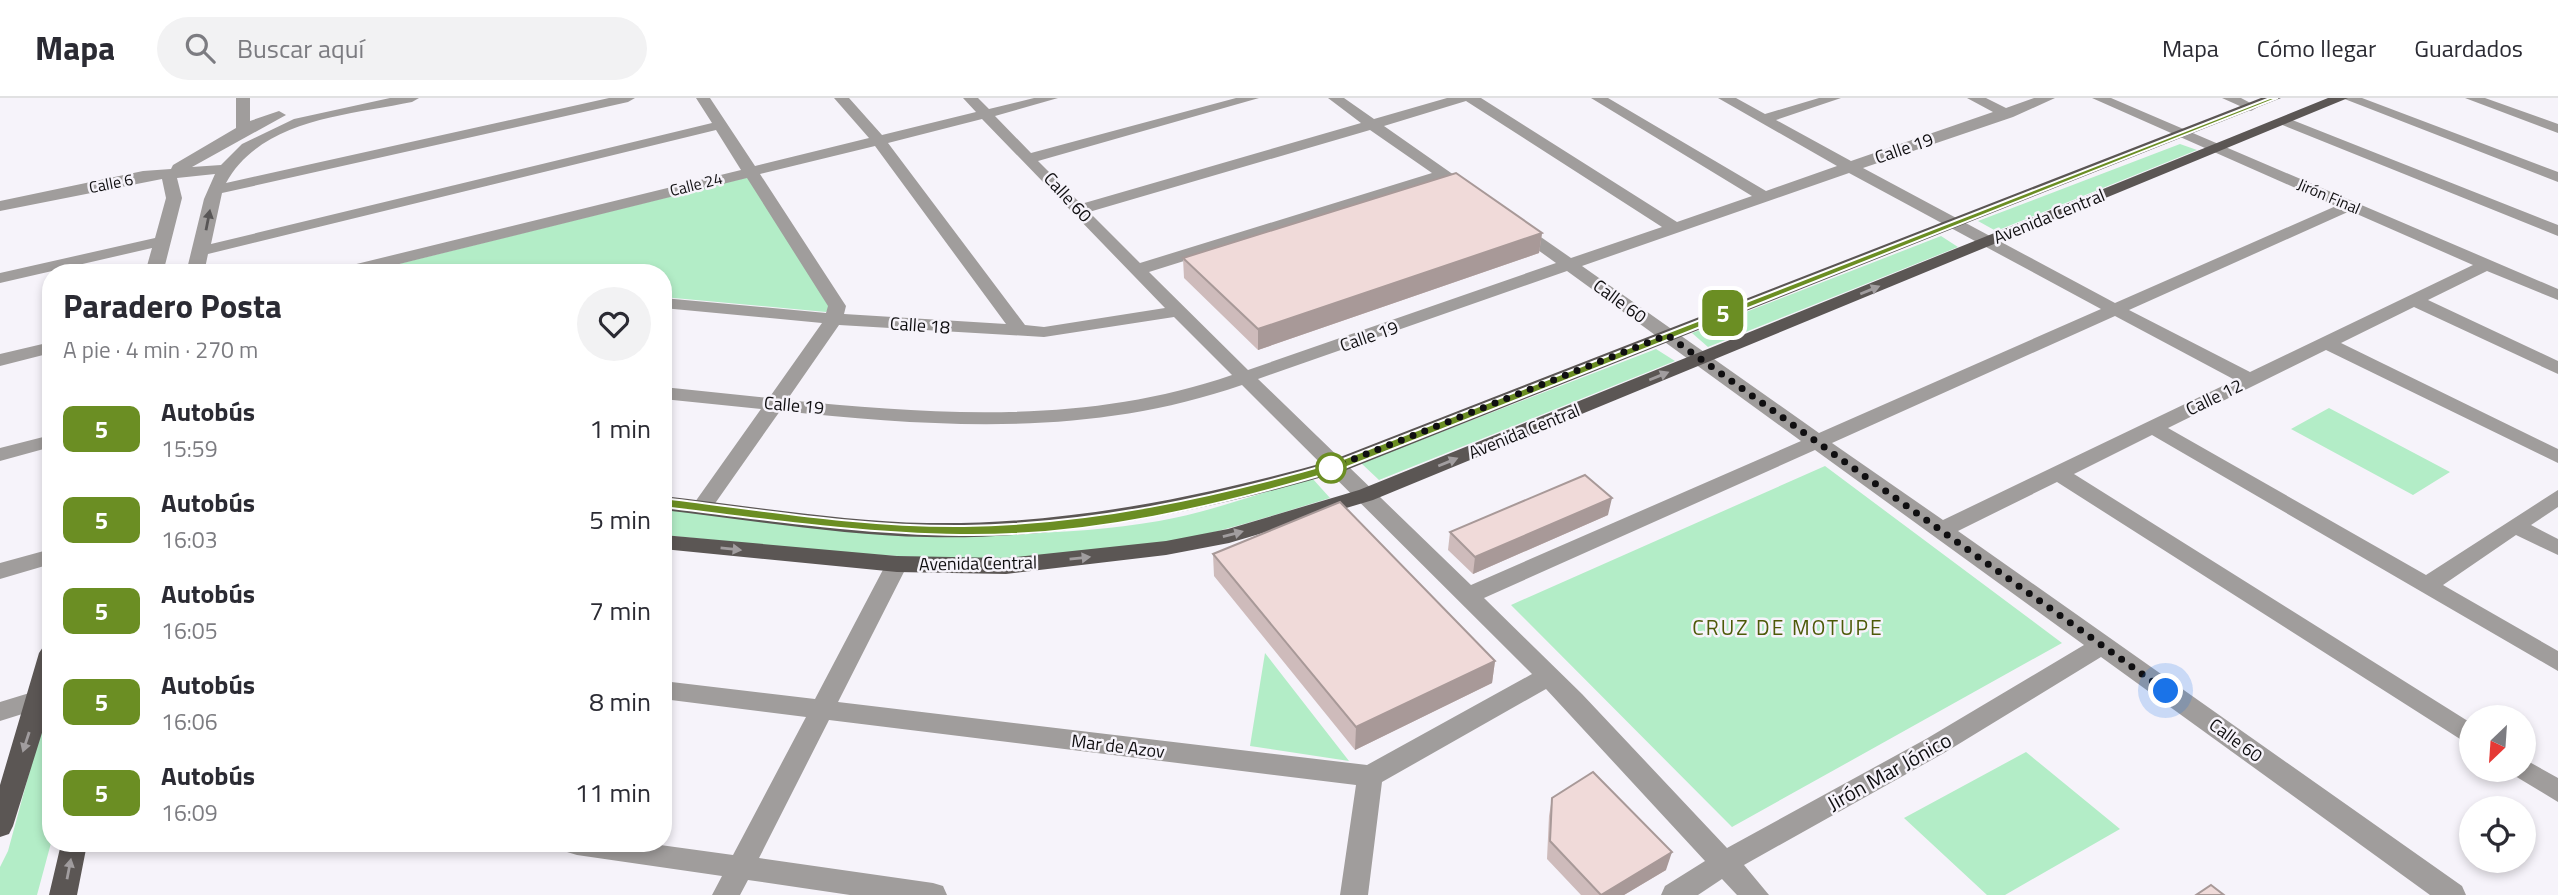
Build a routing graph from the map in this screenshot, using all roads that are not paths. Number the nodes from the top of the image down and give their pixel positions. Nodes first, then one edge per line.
1 (243, 98) edge
2 (349, 98) edge
3 (412, 98) edge
4 (628, 98) edge
5 (703, 98) edge
6 (841, 98) edge
7 (970, 98) edge
8 (1051, 98) edge
9 (1252, 98) edge
10 (1335, 98) edge
11 (1462, 98) edge
12 (1471, 98) edge
13 (1598, 98) edge
14 (1725, 98) edge
15 (1834, 98) edge
16 (1974, 98) edge
17 (2048, 98) edge
18 (2099, 98) edge
19 (2229, 98) edge
20 (2274, 98) edge
21 (2342, 98) edge
22 (2349, 98) edge
23 (2472, 98) edge
24 (392, 100) edge
25 (2251, 107) junction
26 (985, 114) junction
27 (2008, 114) junction
28 (1763, 119) junction
29 (2285, 121) junction
30 (720, 125) junction
31 (1373, 125) junction
32 (243, 129) junction
33 (2558, 130) edge
34 (2182, 133) junction
35 (877, 142) junction
36 (2217, 148) junction
37 (1031, 158) junction
38 (1849, 167) junction
39 (224, 169) junction
40 (750, 170) junction
41 (167, 173) junction
42 (1443, 175) junction
43 (2558, 177) edge
44 (215, 190) junction
45 (1764, 196) junction
46 (1485, 205) edge
47 (2351, 205) junction
48 (0, 206) edge
49 (1079, 210) junction
50 (1506, 220) edge
51 (1955, 223) junction
52 (1674, 227) junction
53 (2558, 231) edge
54 (163, 241) junction
55 (1986, 242) junction
56 (202, 251) junction
57 (62, 264) edge
58 (157, 264) edge
59 (198, 264) edge
60 (378, 264) edge
61 (2488, 264) junction
62 (1570, 265) junction
63 (42, 268) edge
64 (1137, 270) junction
65 (0, 278) edge
66 (2558, 295) edge
67 (2414, 300) junction
68 (672, 304) edge
69 (2116, 309) junction
70 (1177, 311) junction
71 (834, 319) junction
72 (1020, 331) junction
73 (1667, 335) junction
74 (2327, 342) junction
75 (42, 349) edge
76 (1700, 359) junction
77 (0, 360) edge
78 (2558, 368) edge
79 (1249, 378) junction
80 (2250, 380) junction
81 (672, 394) edge
82 (775, 403) junction
83 (2152, 427) junction
84 (1816, 442) junction
85 (42, 443) edge
86 (0, 455) edge
87 (2558, 457) edge
88 (1338, 466) junction
89 (2058, 473) junction
90 (1366, 495) junction
91 (2558, 497) edge
92 (672, 504) edge
93 (702, 507) junction
94 (2516, 526) junction
95 (1941, 530) junction
96 (672, 543) edge
97 (2558, 548) edge
98 (42, 559) edge
99 (897, 564) junction
100 (0, 571) edge
101 (2427, 585) junction
102 (1468, 596) junction
103 (2103, 645) junction
104 (2558, 662) edge
105 (1549, 676) junction
106 (672, 691) edge
107 (42, 698) edge
108 (42, 706) edge
109 (823, 711) junction
110 (0, 712) edge
111 (2459, 728) edge
112 (1370, 776) junction
113 (2536, 777) edge
114 (2558, 791) edge
115 (0, 826) edge
116 (72, 852) edge
117 (637, 852) edge
118 (1724, 863) junction
119 (741, 866) junction
120 (64, 895) edge
121 (726, 895) edge
122 (933, 895) edge
123 (1354, 895) edge
124 (1675, 895) edge
125 (1755, 895) edge
126 (2452, 895) edge

1 - 32 street
2 - 32 street
3 - 24 street
4 - 44 street
5 - 30 street
6 - 35 street
7 - 26 street, Calle 60
8 - 26 street, Calle 24
9 - 37 street
10 - 31 street
11 - 31 street
12 - 52 street
13 - 45 street
14 - 28 street
15 - 28 street
16 - 27 street
17 - 27 street, Calle 19
18 - 34 street, Jirón Final
19 - 25 street
20 - 25 main road, Avenida Central
21 - 29 main road, Avenida Central
22 - 43 street
23 - 33 street
24 - 39 street
25 - 34 main road, Avenida Central
26 - 35 street, Calle 24
26 - 37 street, Calle 60
27 - 38 street, Calle 19
28 - 38 street
29 - 36 main road, Avenida Central
29 - 53 street
30 - 40 street
30 - 56 street
31 - 42 street
31 - 49 street
32 - 41 street
34 - 36 street, Jirón Final
34 - 51 main road, Avenida Central
35 - 40 street, Calle 24
35 - 72 street
36 - 47 street, Jirón Final
36 - 55 main road, Avenida Central
37 - 49 street, Calle 60
38 - 45 street, Calle 19
38 - 51 street
39 - 41 street, Calle 6
39 - 44 street
40 - 60 street, Calle 24
40 - 71 street
41 - 48 street, Calle 6
41 - 54 street
42 - 46 street
42 - 64 street
56 -> 44 street
45 - 52 street, Calle 19
47 - 61 street, Jirón Final
47 - 69 street
49 - 64 street, Calle 60
50 - 62 street, Calle 60
51 - 55 street
51 - 73 main road, Avenida Central
52 - 62 street, Calle 19
54 - 57 street
54 - 58 street
55 - 69 street
76 -> 55 main road, Avenida Central
56 - 59 street
61 - 66 street, Jirón Final
61 - 67 street, Calle 12
62 - 73 street, Calle 60
62 - 79 street, Calle 19
63 - 65 street
64 - 70 street, Calle 60
67 - 74 street, Calle 12
67 - 78 street
68 - 71 street, Calle 18
69 - 80 street
69 - 84 street
70 - 72 street, Calle 18
70 - 79 street, Calle 60
71 - 72 street, Calle 18
71 - 82 street
73 - 76 street, Calle 60
73 - 88 main road, Avenida Central
74 - 80 street, Calle 12
74 - 87 street
75 - 77 street
76 - 84 street, Calle 60
90 -> 76 main road, Avenida Central
79 - 82 street, Calle 19
79 - 88 street, Calle 60
80 - 83 street, Calle 12
81 - 82 street, Calle 19
82 - 93 street
83 - 89 street, Calle 12
83 - 101 street
84 - 95 street, Calle 60
84 - 102 street
85 - 86 street
88 - 90 street, Calle 60
88 - 93 main road, Avenida Central
89 - 95 street, Calle 12
89 - 111 street
99 -> 90 main road, Avenida Central
90 - 102 street, Calle 60
91 - 94 street
92 - 93 main road, Avenida Central
94 - 97 street
94 - 101 street
95 - 103 street, Calle 60
96 -> 99 main road, Avenida Central
98 - 100 street
99 - 109 street
101 - 104 street
102 - 105 street, Calle 60
103 - 118 street, Jirón Mar Jónico
103 - 126 street, Calle 60
105 - 112 street
105 - 118 street, Calle 60
106 - 109 street, Mar de Azov
107 - 110 street
108 -> 115 main road
109 - 112 street, Mar de Azov
109 - 119 street
112 - 123 street
113 - 114 street
120 -> 116 main road
117 - 119 street
118 - 124 street, Jirón Mar Jónico
118 - 125 street, Calle 60
119 - 121 street
119 - 122 street

